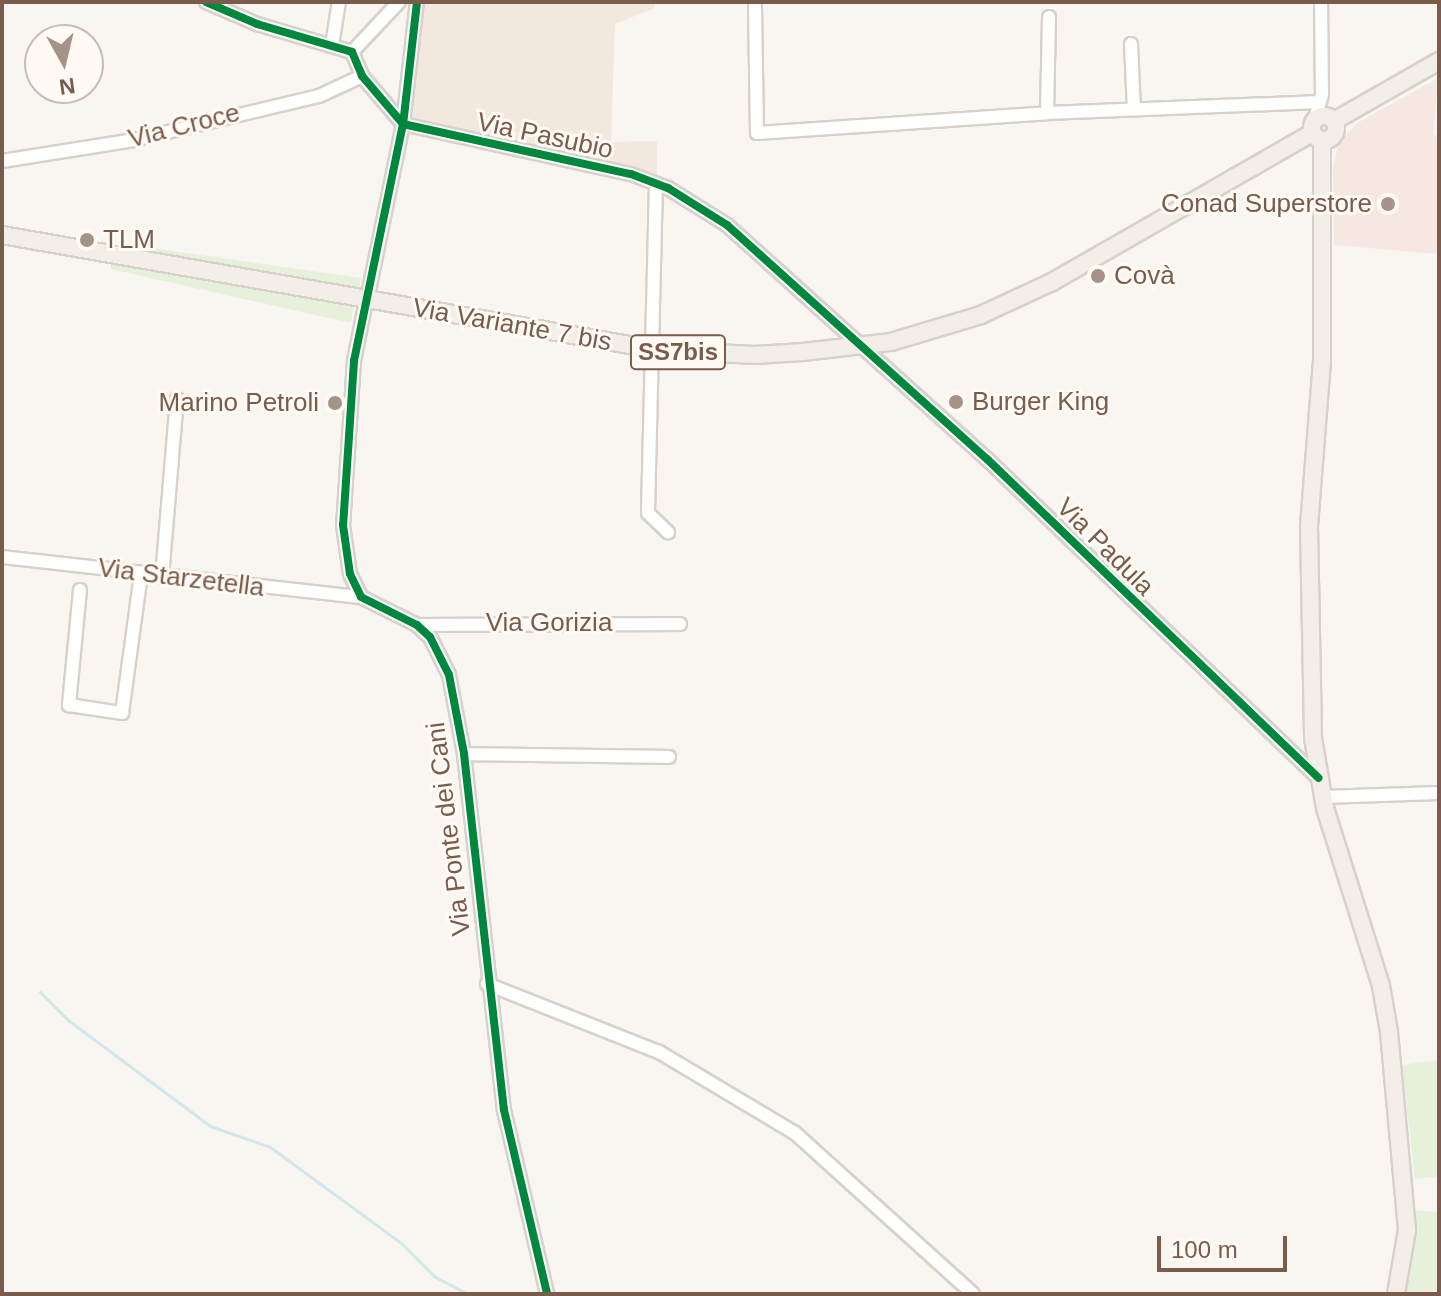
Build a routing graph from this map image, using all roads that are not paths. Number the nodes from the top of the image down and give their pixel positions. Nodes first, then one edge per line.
1 (206, 2) edge
2 (339, 2) edge
3 (399, 2) edge
4 (417, 2) edge
5 (1321, 2) edge
6 (755, 6) dead end
7 (1049, 17) dead end
8 (1131, 44) dead end
9 (332, 45) junction
10 (352, 52) junction
11 (1439, 61) edge
12 (362, 76) junction
13 (1321, 98) junction
14 (1134, 109) junction
15 (1047, 113) junction
16 (403, 124) junction
17 (1323, 127) junction
18 (2, 161) edge
19 (656, 184) junction
20 (2, 235) edge
21 (369, 290) dead end
22 (365, 306) dead end
23 (862, 346) junction
24 (653, 349) junction
25 (177, 399) dead end
26 (668, 532) dead end
27 (2, 557) edge
28 (83, 566) junction
29 (141, 574) junction
30 (162, 577) junction
31 (361, 597) junction
32 (680, 624) dead end
33 (417, 625) junction
34 (464, 754) junction
35 (669, 757) dead end
36 (1318, 778) junction
37 (1439, 793) edge
38 (1323, 797) junction
39 (487, 984) junction
40 (547, 1294) edge
41 (973, 1294) edge
42 (1396, 1294) edge

1 - 9 street
2 - 9 street
3 - 10 street
4 - 16 street
5 - 13 street
6 - 15 street
7 - 15 street
8 - 14 street
9 - 10 street
10 - 12 street
11 - 17 main road, Via Variante 7 bis / SS7bis
12 - 16 street
12 - 18 street, Via Croce
13 - 14 street
13 - 17 street
14 - 15 street
16 - 19 street, Via Pasubio
16 - 21 street
17 - 23 main road, Via Variante 7 bis / SS7bis
17 - 36 main road
19 - 23 street, Via Pasubio
19 - 24 street
20 - 24 main road, Via Variante 7 bis / SS7bis
22 - 31 street
23 - 24 main road, Via Variante 7 bis / SS7bis
23 - 36 street, Via Padula
24 - 26 street
25 - 30 street
27 - 28 street, Via Starzetella
28 - 29 street, Via Starzetella
28 - 29 street
29 - 30 street, Via Starzetella
30 - 31 street, Via Starzetella
31 - 33 street, Via Ponte dei Cani
32 - 33 street, Via Gorizia
33 - 34 street, Via Ponte dei Cani
34 - 35 street
34 - 39 street, Via Ponte dei Cani
36 - 38 main road
37 - 38 street
38 - 42 main road
39 - 40 street, Via Ponte dei Cani
39 - 41 street

